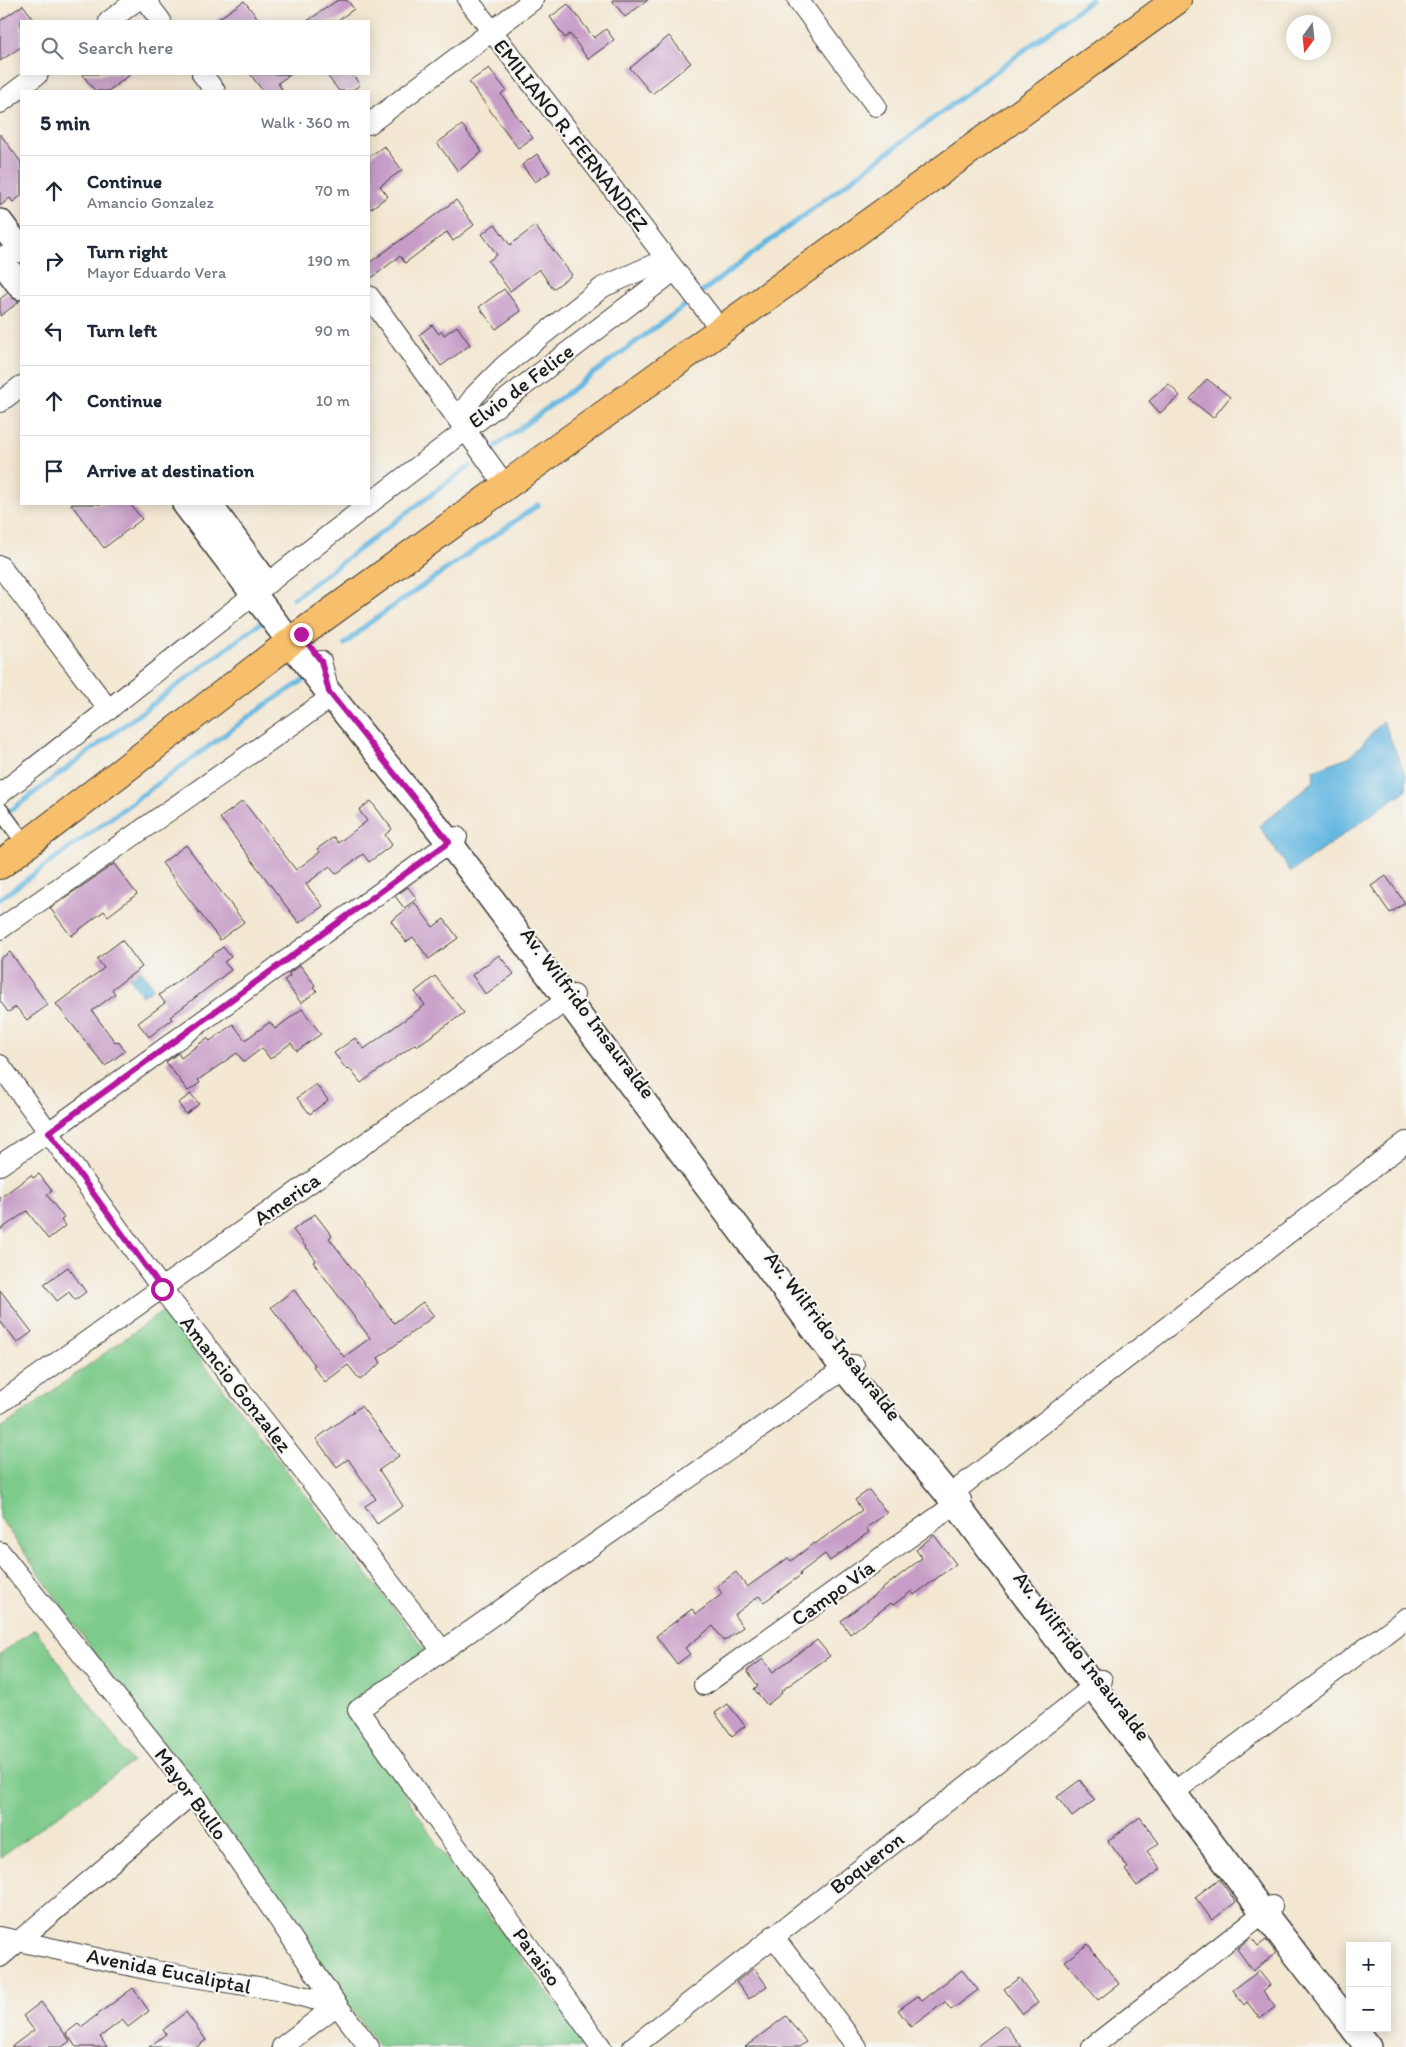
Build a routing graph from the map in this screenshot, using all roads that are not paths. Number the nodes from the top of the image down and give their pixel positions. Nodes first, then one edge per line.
1 (137, 0) edge
2 (145, 0) edge
3 (468, 0) edge
4 (533, 0) edge
5 (798, 0) edge
6 (1162, 0) edge
7 (1177, 0) edge
8 (110, 20) edge
9 (160, 20) edge
10 (491, 31) junction
11 (37, 75) edge
12 (203, 75) edge
13 (214, 90) edge
14 (0, 103) edge
15 (876, 106) dead end
16 (370, 123) edge
17 (0, 222) edge
18 (20, 249) edge
19 (0, 259) edge
20 (671, 265) junction
21 (20, 286) edge
22 (370, 297) edge
23 (711, 318) junction
24 (20, 387) edge
25 (0, 402) edge
26 (462, 423) junction
27 (500, 478) junction
28 (370, 503) edge
29 (186, 505) edge
30 (210, 505) edge
31 (368, 505) edge
32 (0, 566) edge
33 (260, 588) junction
34 (292, 632) junction
35 (321, 661) junction
36 (329, 692) junction
37 (109, 710) junction
38 (0, 794) edge
39 (6, 826) edge
40 (453, 839) junction
41 (0, 865) edge
42 (0, 929) edge
43 (571, 997) junction
44 (0, 1065) edge
45 (49, 1132) junction
46 (1406, 1142) edge
47 (0, 1165) edge
48 (162, 1289) junction
49 (849, 1367) junction
50 (0, 1403) edge
51 (957, 1498) junction
52 (0, 1552) edge
53 (1406, 1618) edge
54 (442, 1650) junction
55 (1098, 1683) junction
56 (704, 1685) dead end
57 (1182, 1786) junction
58 (193, 1793) junction
59 (1267, 1909) junction
60 (773, 1936) junction
61 (0, 1937) edge
62 (20, 1941) junction
63 (0, 1958) edge
64 (1346, 2003) edge
65 (337, 2005) junction
66 (1346, 2018) edge
67 (1356, 2032) edge
68 (1369, 2032) edge
69 (282, 2047) edge
70 (369, 2047) edge
71 (601, 2047) edge
72 (634, 2047) edge
73 (857, 2047) edge
74 (1092, 2047) edge
75 (1368, 2047) edge
76 (1380, 2047) edge

1 - 8 street
2 - 9 street
3 - 10 street, EMILIANO R. FERNANDEZ
4 - 10 street
5 - 15 street
6 - 23 highway
7 - 34 highway
10 - 16 street
10 - 20 street, EMILIANO R. FERNANDEZ
11 - 14 street
12 - 13 street
17 - 18 street
19 - 21 street
20 - 23 street, EMILIANO R. FERNANDEZ
20 - 26 street, Elvio de Felice
20 - 26 street
22 - 26 street
23 - 27 highway
24 - 25 street
26 - 27 street
26 - 28 street, Elvio de Felice
27 - 34 highway
29 - 33 street
30 - 33 street
31 - 33 street, Elvio de Felice
32 - 37 street
33 - 34 street
33 - 37 street, Elvio de Felice
34 - 35 street, Av. Wilfrido Insauralde
34 - 36 street
34 - 39 highway
34 - 41 highway
35 - 36 street
35 - 40 street, Av. Wilfrido Insauralde
36 - 40 street
36 - 42 street
37 - 38 street, Elvio de Felice
40 - 43 street, Av. Wilfrido Insauralde
40 - 45 street
43 - 48 street, America
43 - 49 street, Av. Wilfrido Insauralde
44 - 45 street, Amancio Gonzalez
45 - 47 street
45 - 48 street, Amancio Gonzalez
46 - 51 street, Campo Vía
48 - 50 street, America
48 - 54 street, Amancio Gonzalez
49 - 51 street, Av. Wilfrido Insauralde
49 - 54 street
51 - 55 street, Av. Wilfrido Insauralde
51 - 56 street, Campo Vía
52 - 58 street, Mayor Bullo
53 - 57 street
54 - 71 street, Paraiso
55 - 57 street, Av. Wilfrido Insauralde
55 - 59 street
55 - 60 street, Boqueron
57 - 59 street, Av. Wilfrido Insauralde
58 - 62 street
58 - 65 street, Mayor Bullo
59 - 64 street, Av. Wilfrido Insauralde
59 - 66 street
59 - 74 street
60 - 72 street, Boqueron
60 - 73 street
61 - 62 street, Avenida Eucaliptal
62 - 63 street
62 - 65 street, Avenida Eucaliptal
65 - 69 street
65 - 70 street, Mayor Bullo
67 - 75 street
68 - 76 street

